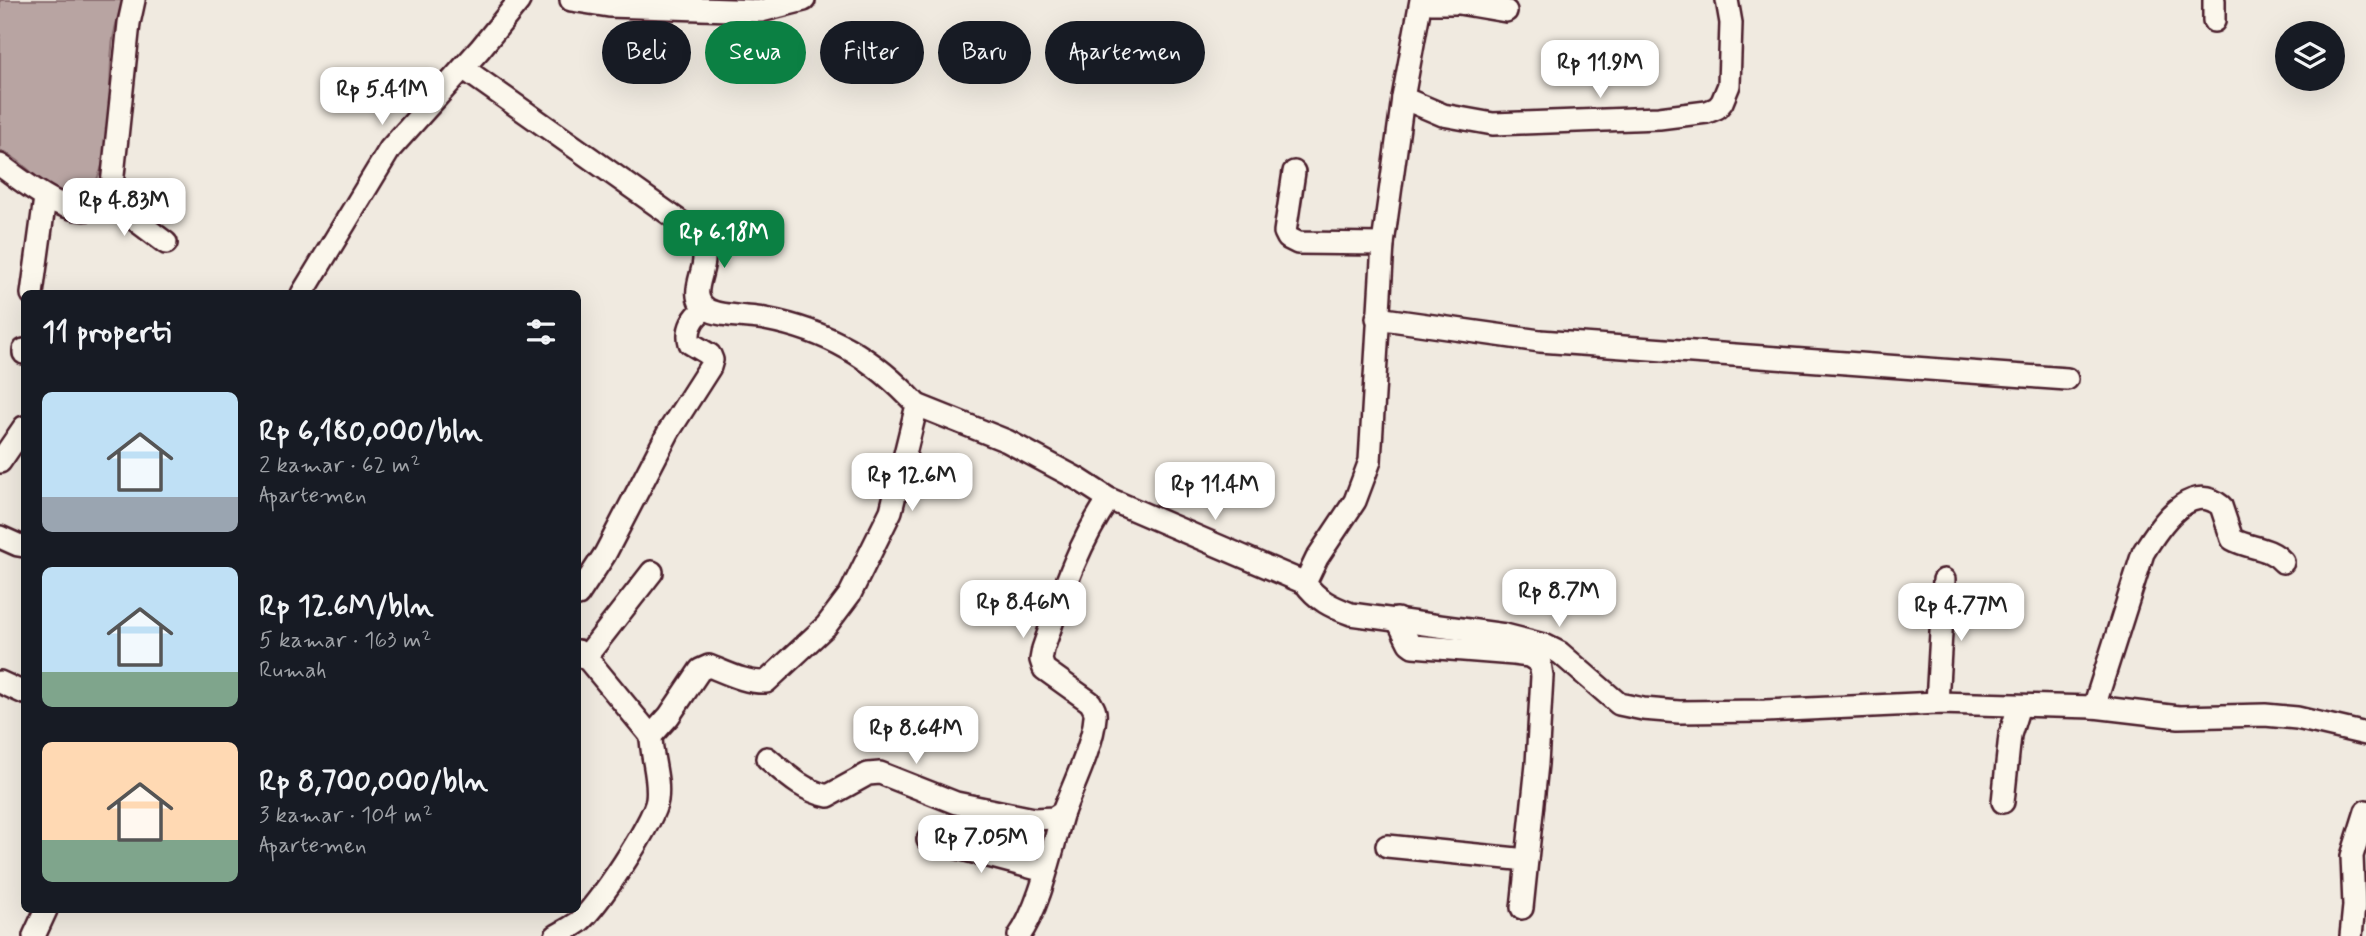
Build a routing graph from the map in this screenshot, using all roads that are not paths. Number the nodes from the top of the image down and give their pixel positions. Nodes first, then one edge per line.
1 (134, 0) edge
2 (519, 0) edge
3 (571, 0) edge
4 (804, 0) edge
5 (1727, 0) edge
6 (1506, 11) dead end
7 (463, 68) junction
8 (1403, 98) junction
9 (0, 165) edge
10 (1294, 172) dead end
11 (45, 198) junction
12 (106, 198) junction
13 (166, 243) dead end
14 (1383, 244) junction
15 (33, 290) edge
16 (304, 290) edge
17 (705, 309) junction
18 (1377, 318) junction
19 (2067, 379) dead end
20 (917, 405) junction
21 (21, 430) edge
22 (0, 461) edge
23 (1109, 499) junction
24 (0, 537) edge
25 (21, 545) edge
26 (2283, 562) dead end
27 (652, 572) dead end
28 (1944, 580) dead end
29 (1306, 583) junction
30 (581, 590) edge
31 (1397, 619) junction
32 (581, 655) edge
33 (0, 682) edge
34 (21, 692) edge
35 (1937, 703) junction
36 (2019, 706) junction
37 (2094, 707) junction
38 (2366, 734) edge
39 (651, 736) junction
40 (766, 758) dead end
41 (2003, 802) dead end
42 (2366, 811) edge
43 (1063, 812) junction
44 (928, 840) dead end
45 (1387, 846) dead end
46 (1527, 860) junction
47 (1045, 871) junction
48 (1522, 908) dead end
49 (45, 913) edge
50 (34, 936) edge
51 (556, 936) edge
52 (1019, 936) edge
53 (2351, 936) edge

1 - 12 street
2 - 7 street
3 - 4 street
5 - 8 street
6 - 8 street
7 - 16 street
7 - 17 street
8 - 14 street
9 - 11 street
10 - 14 street
11 - 12 street
11 - 15 street
12 - 13 street
14 - 18 street
17 - 20 street
17 - 30 street
18 - 19 street
18 - 29 street
20 - 23 street
20 - 39 street
21 - 22 street
23 - 29 street
23 - 43 street
24 - 25 street
26 - 37 street
27 - 32 street
28 - 35 street
29 - 31 street
31 - 35 street
31 - 46 street
32 - 39 street
33 - 34 street
35 - 36 street
36 - 37 street
36 - 41 street
37 - 38 street
39 - 51 street
40 - 43 street
42 - 53 street
43 - 47 street
44 - 47 street
45 - 46 street
46 - 48 street
47 - 52 street
49 - 50 street

